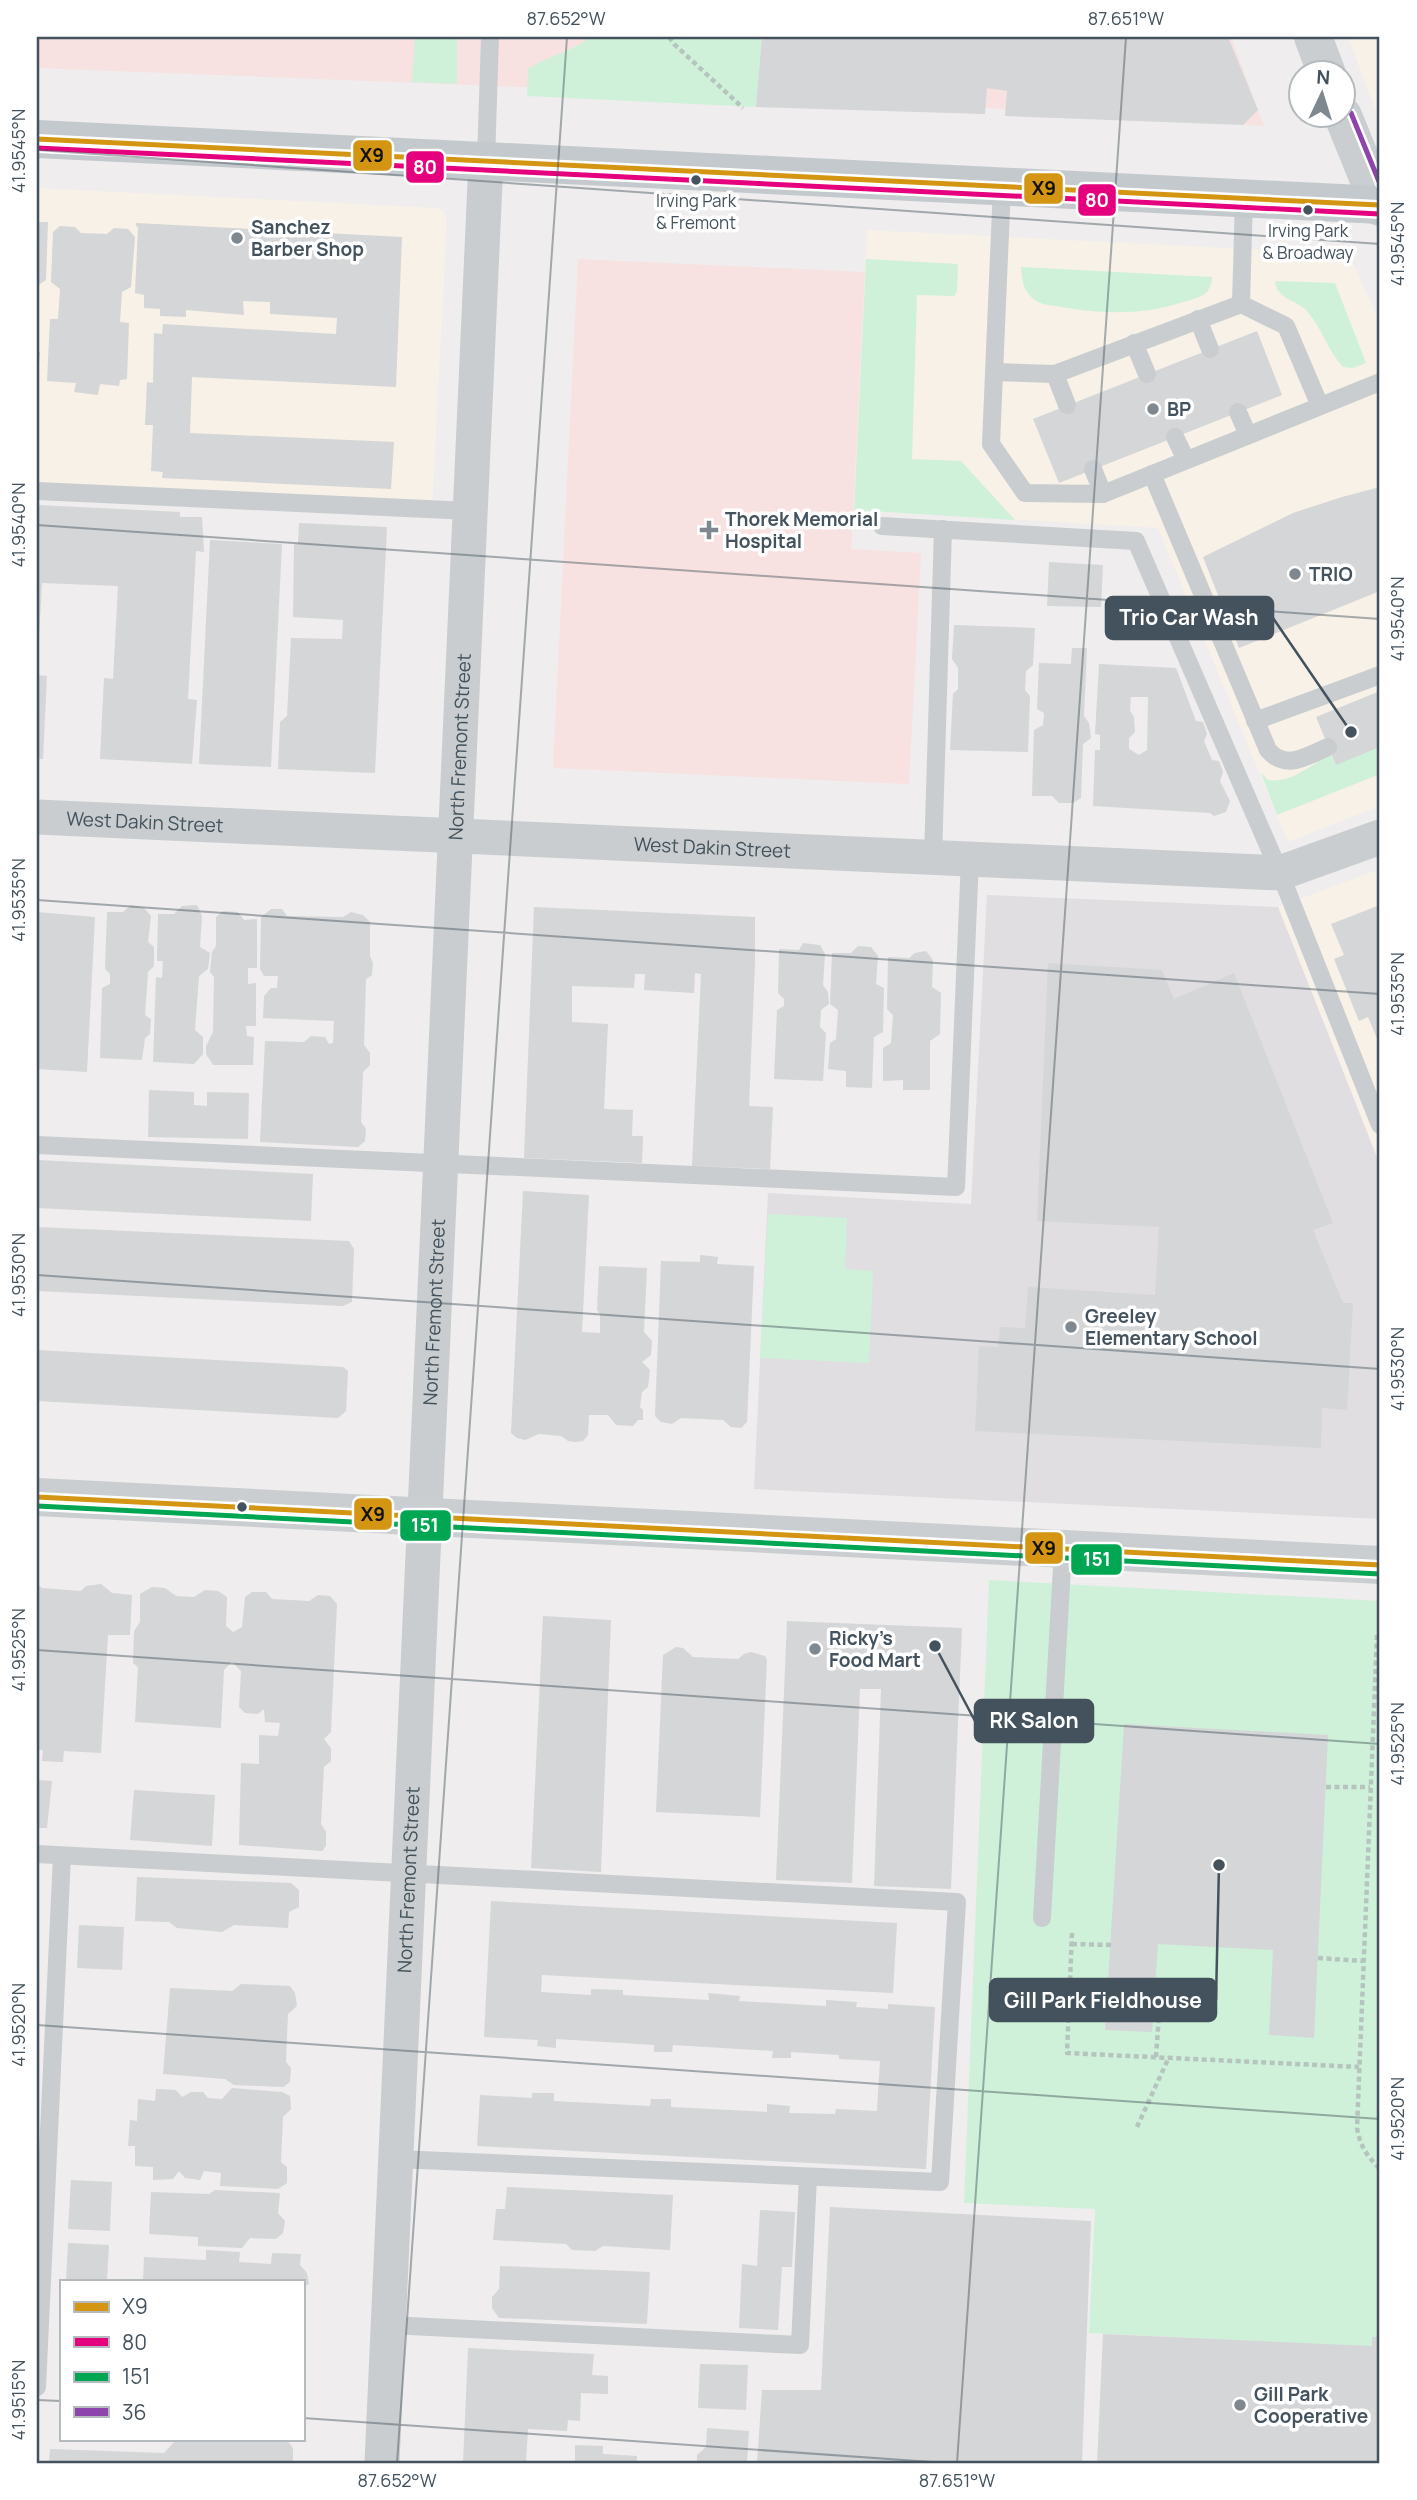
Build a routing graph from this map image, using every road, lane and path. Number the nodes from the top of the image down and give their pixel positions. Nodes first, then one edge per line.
1 (491, 37) edge
2 (669, 37) edge
3 (1313, 37) edge
4 (1322, 60) edge
5 (743, 108) dead end
6 (1349, 130) edge
7 (37, 139) edge
8 (486, 161) junction
9 (1002, 186) junction
10 (1244, 198) junction
11 (1380, 205) edge
12 (1241, 304) junction
13 (1198, 319) junction
14 (1134, 343) junction
15 (1210, 349) dead end
16 (994, 372) junction
17 (1055, 374) junction
18 (1147, 374) dead end
19 (1380, 382) edge
20 (1068, 405) dead end
21 (1320, 406) junction
22 (1238, 412) dead end
23 (1248, 435) junction
24 (1175, 437) dead end
25 (1186, 460) junction
26 (1093, 469) dead end
27 (1152, 474) junction
28 (37, 491) edge
29 (1103, 494) junction
30 (470, 511) junction
31 (882, 526) dead end
32 (943, 530) junction
33 (1380, 675) edge
34 (1255, 721) junction
35 (1328, 747) dead end
36 (37, 817) edge
37 (456, 836) junction
38 (1380, 837) edge
39 (933, 857) junction
40 (970, 859) junction
41 (1280, 873) junction
42 (1380, 1125) edge
43 (37, 1145) edge
44 (441, 1164) junction
45 (37, 1497) edge
46 (426, 1517) junction
47 (1063, 1549) junction
48 (1380, 1565) edge
49 (1377, 1635) dead end
50 (1326, 1787) dead end
51 (1370, 1787) junction
52 (37, 1854) edge
53 (62, 1856) junction
54 (410, 1874) junction
55 (1042, 1918) dead end
56 (1072, 1931) dead end
57 (1072, 1944) junction
58 (1111, 1945) dead end
59 (1318, 1958) dead end
60 (1363, 1961) junction
61 (1159, 2014) dead end
62 (1156, 2057) junction
63 (1169, 2057) junction
64 (1359, 2067) junction
65 (1137, 2127) dead end
66 (396, 2159) junction
67 (1380, 2169) edge
68 (808, 2177) junction
69 (389, 2325) junction
70 (37, 2386) edge
71 (382, 2463) edge

1 - 8 lane
2 - 5 path
3 - 4 street
6 - 11 street
7 - 8 main road
8 - 9 main road
8 - 30 street, North Fremont Street
9 - 10 main road
9 - 16 lane
10 - 11 main road
10 - 12 lane
12 - 13 lane
12 - 21 lane
13 - 14 lane
13 - 15 lane
14 - 17 lane
14 - 18 lane
16 - 17 lane
16 - 29 lane
17 - 20 lane
19 - 21 lane
21 - 23 lane
22 - 23 lane
23 - 25 lane
24 - 25 lane
25 - 27 lane
26 - 29 lane
27 - 29 lane
27 - 34 lane
28 - 30 lane
30 - 37 street, North Fremont Street
31 - 32 lane
32 - 39 lane
32 - 41 lane
33 - 34 lane
34 - 35 lane
36 - 37 street, West Dakin Street
37 - 39 street, West Dakin Street
37 - 44 street, North Fremont Street
38 - 41 street, West Dakin Street
39 - 40 street, West Dakin Street
40 - 41 street, West Dakin Street
40 - 44 lane
41 - 42 lane
43 - 44 lane
44 - 46 street, North Fremont Street
45 - 46 street
46 - 47 street
46 - 54 street, North Fremont Street
47 - 48 street
47 - 55 lane
49 - 51 path
50 - 51 path
51 - 60 path
52 - 53 lane
53 - 54 lane
53 - 70 lane
54 - 66 street, North Fremont Street
54 - 68 lane
56 - 57 path
57 - 58 path
57 - 62 path
59 - 60 path
60 - 64 path
61 - 62 path
62 - 63 path
63 - 64 path
63 - 65 path
64 - 67 path
66 - 68 lane
66 - 69 street, North Fremont Street
68 - 69 lane
69 - 71 street, North Fremont Street

